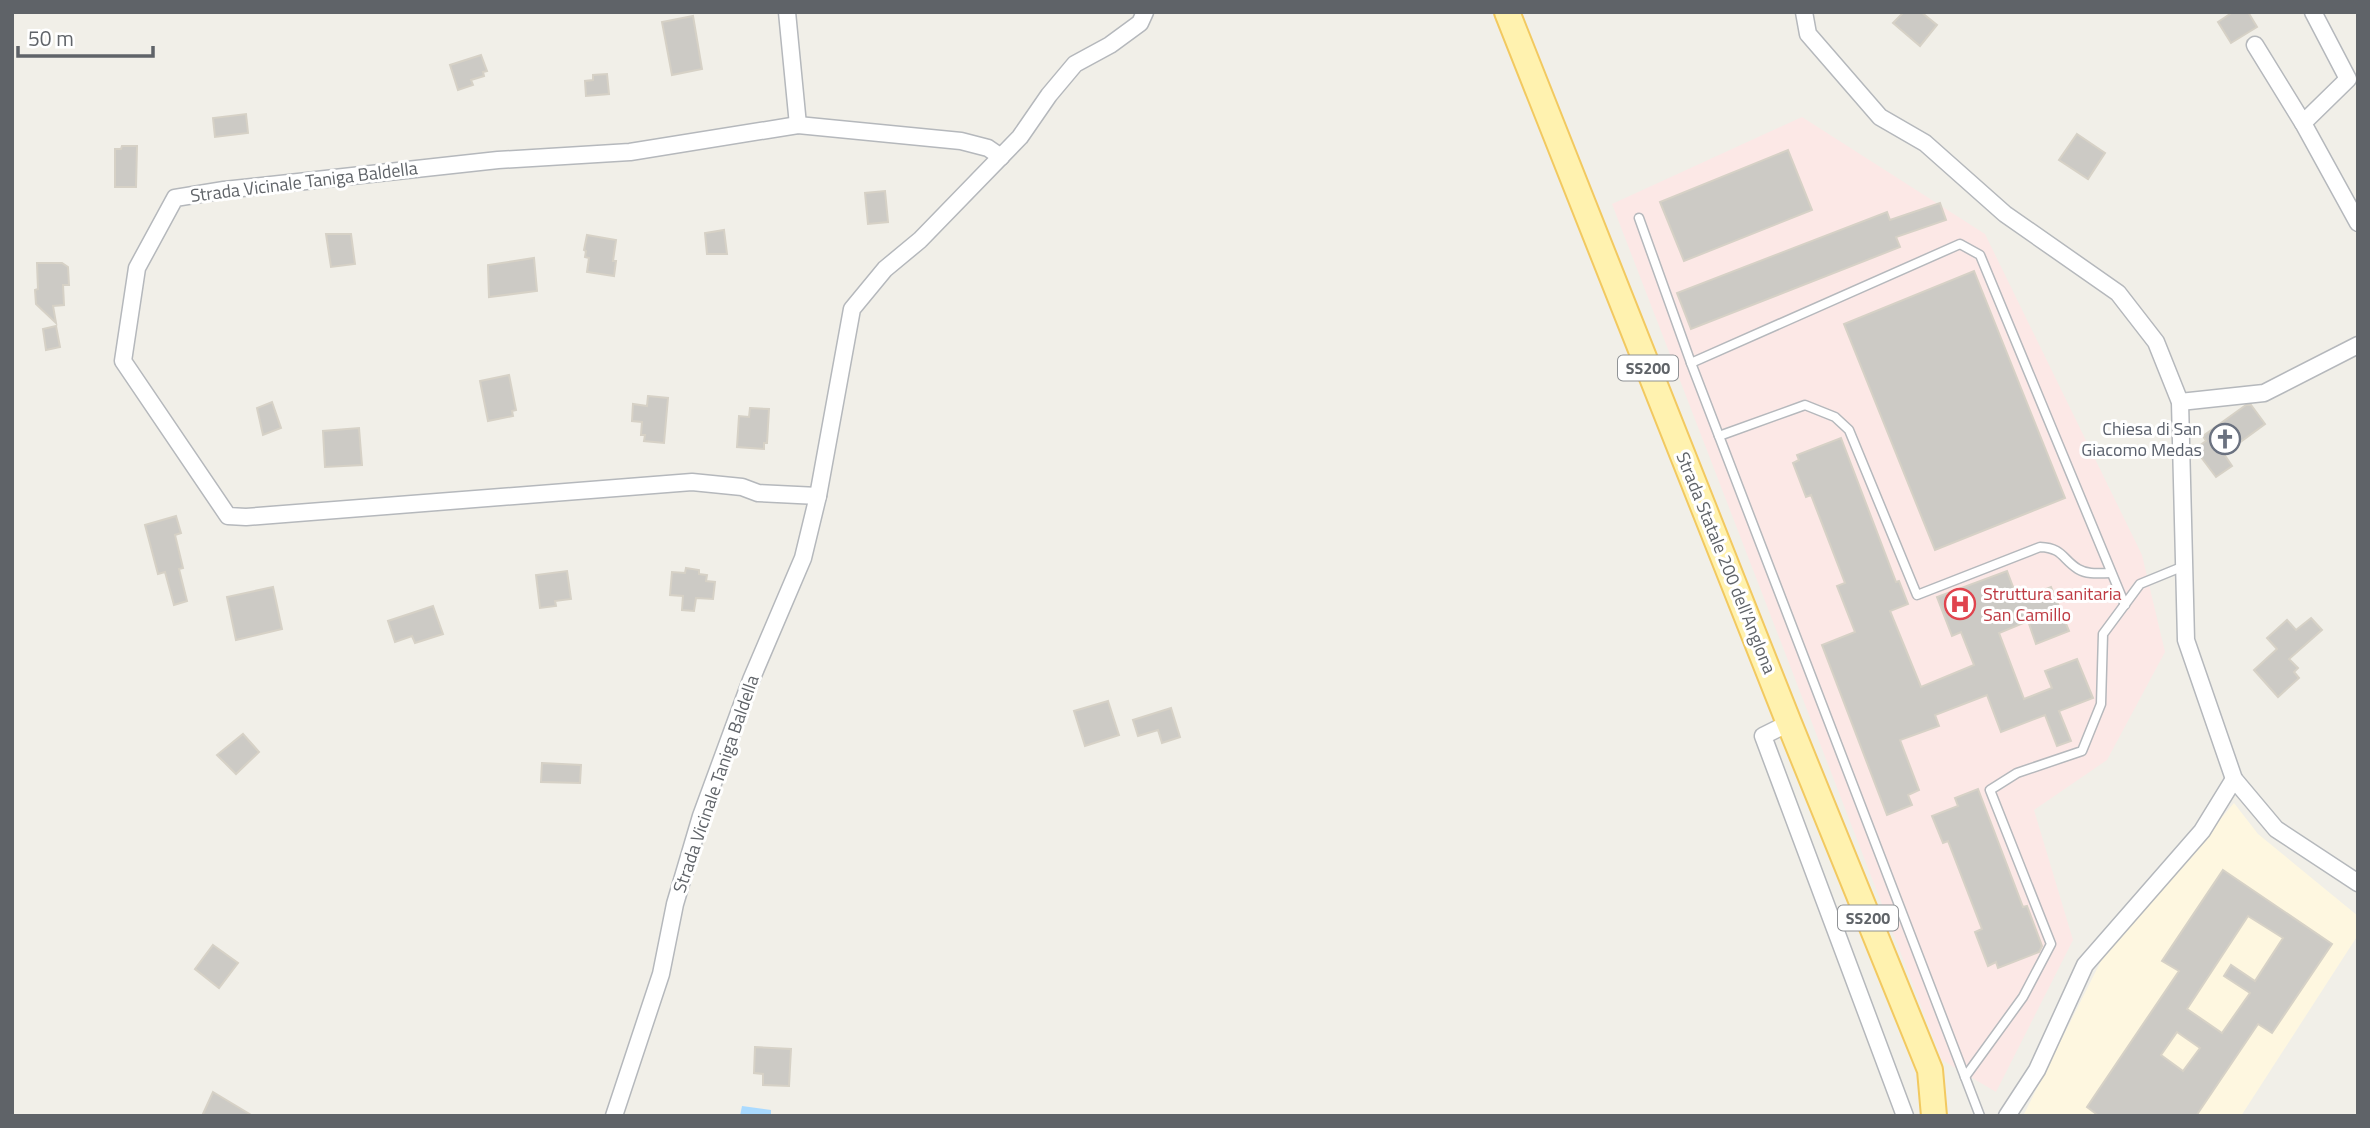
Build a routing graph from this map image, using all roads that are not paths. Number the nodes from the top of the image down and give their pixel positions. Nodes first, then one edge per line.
1 (787, 12) edge
2 (1145, 12) edge
3 (1507, 12) edge
4 (1804, 12) edge
5 (2313, 12) edge
6 (2255, 45) dead end
7 (2303, 123) junction
8 (798, 125) junction
9 (1000, 157) junction
10 (1639, 218) dead end
11 (2358, 223) edge
12 (2358, 345) edge
13 (1691, 363) junction
14 (2180, 402) junction
15 (1719, 436) junction
16 (818, 496) junction
17 (2184, 566) junction
18 (2111, 573) junction
19 (2125, 605) junction
20 (1789, 723) junction
21 (2234, 779) junction
22 (2358, 883) edge
23 (1965, 1077) junction
24 (614, 1116) edge
25 (1905, 1116) edge
26 (1934, 1116) edge
27 (1980, 1116) edge
28 (2007, 1116) edge

1 - 8 street
2 - 9 street, Strada Vicinale Taniga Baldella
3 - 20 main road, Strada Statale 200 dell'Anglona / SS200
4 - 14 street
5 - 7 street
6 - 7 street
7 - 11 street
8 - 9 street, Strada Vicinale Taniga Baldella
8 - 16 street, Strada Vicinale Taniga Baldella
9 - 16 street, Strada Vicinale Taniga Baldella
10 - 13 lane
12 - 14 street
13 - 15 lane
13 - 18 lane
14 - 17 street
15 - 18 lane
15 - 23 lane
16 - 24 street, Strada Vicinale Taniga Baldella
17 - 19 lane
17 - 21 street
18 - 19 lane
19 - 23 lane
20 - 25 street
20 - 26 main road, Strada Statale 200 dell'Anglona / SS200
21 - 22 street
21 - 28 street
23 - 27 lane

